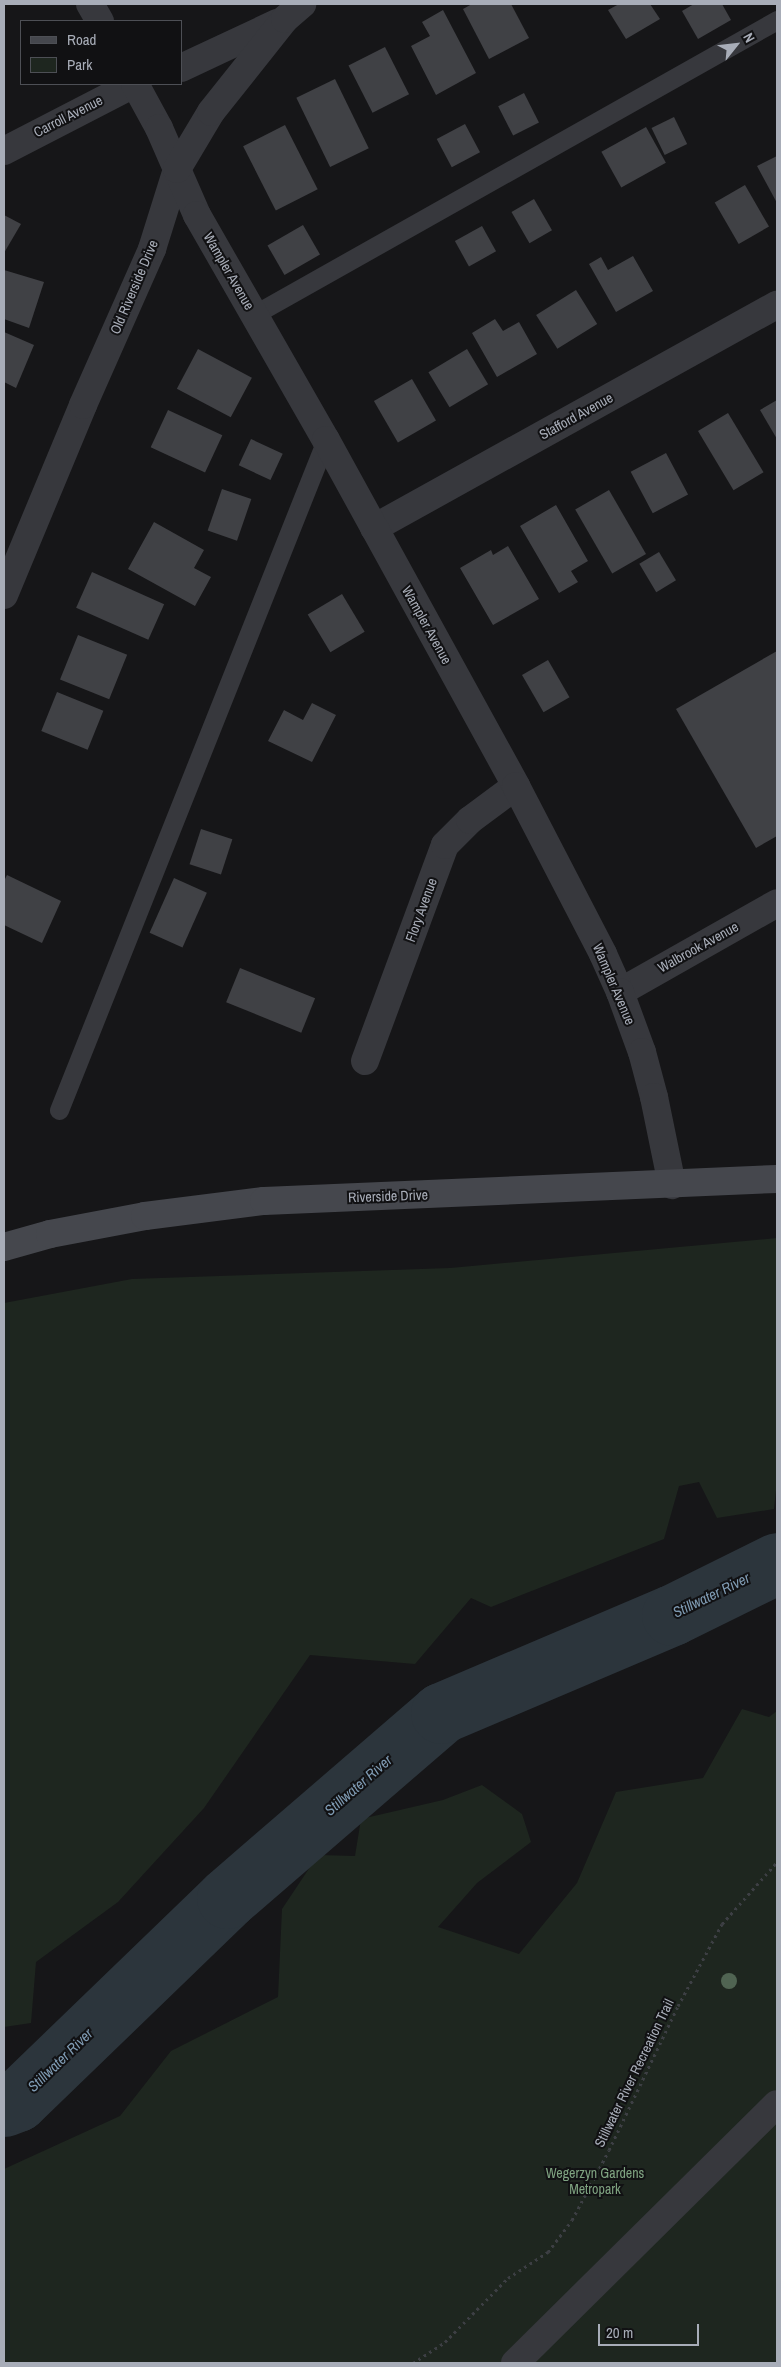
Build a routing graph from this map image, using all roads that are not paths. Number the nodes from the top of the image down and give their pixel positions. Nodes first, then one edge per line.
1 (90, 4) edge
2 (294, 11) edge
3 (99, 20) edge
4 (777, 20) edge
5 (182, 67) edge
6 (132, 85) edge
7 (135, 85) edge
8 (4, 151) edge
9 (177, 169) junction
10 (777, 305) edge
11 (255, 314) junction
12 (326, 440) junction
13 (374, 528) junction
14 (4, 595) edge
15 (516, 786) junction
16 (777, 903) edge
17 (620, 992) junction
18 (365, 1061) dead end
19 (59, 1110) dead end
20 (777, 1179) edge
21 (672, 1185) junction
22 (4, 1248) edge
23 (777, 2104) edge
24 (515, 2363) edge

1 - 3 street
2 - 5 street
2 - 9 street, Old Riverside Drive
4 - 11 lane
6 - 8 street, Carroll Avenue
7 - 9 street, Wampler Avenue
9 - 11 street, Wampler Avenue
9 - 14 street, Old Riverside Drive
10 - 13 street, Stafford Avenue
11 - 12 street, Wampler Avenue
12 - 13 street, Wampler Avenue
12 - 19 lane
13 - 15 street, Wampler Avenue
15 - 17 street, Wampler Avenue
15 - 18 street, Flory Avenue
16 - 17 street, Walbrook Avenue
17 - 21 street, Wampler Avenue
20 - 21 main road, Riverside Drive
21 - 22 main road, Riverside Drive
23 - 24 street

